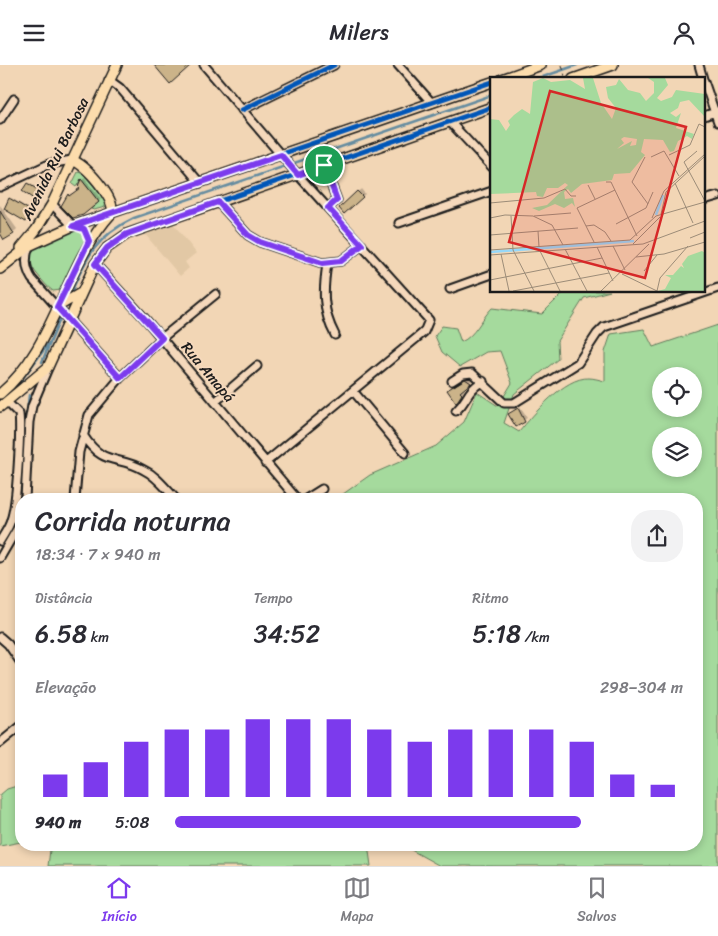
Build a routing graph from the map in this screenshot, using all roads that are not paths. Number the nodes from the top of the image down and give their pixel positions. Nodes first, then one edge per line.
1 (117, 65) edge
2 (204, 65) edge
3 (334, 65) edge
4 (398, 65) edge
5 (542, 65) edge
6 (613, 65) edge
7 (699, 65) edge
8 (508, 77) edge
9 (569, 77) edge
10 (703, 77) edge
11 (109, 80) junction
12 (490, 83) edge
13 (706, 85) edge
14 (14, 99) dead end
15 (435, 106) junction
16 (490, 108) edge
17 (242, 110) junction
18 (716, 112) edge
19 (0, 119) edge
20 (450, 122) junction
21 (718, 122) edge
22 (283, 158) junction
23 (72, 160) junction
24 (324, 165) junction
25 (490, 165) edge
26 (295, 171) junction
27 (200, 183) junction
28 (0, 187) edge
29 (490, 192) edge
30 (218, 202) junction
31 (52, 204) junction
32 (328, 208) junction
33 (112, 212) junction
34 (399, 223) dead end
35 (73, 226) junction
36 (89, 241) junction
37 (362, 245) junction
38 (30, 246) junction
39 (9, 261) junction
40 (95, 264) junction
41 (327, 264) junction
42 (0, 269) edge
43 (490, 275) edge
44 (718, 288) edge
45 (450, 289) dead end
46 (83, 291) junction
47 (706, 292) edge
48 (703, 293) edge
49 (216, 294) dead end
50 (57, 307) junction
51 (70, 322) junction
52 (335, 335) dead end
53 (162, 338) junction
54 (257, 366) dead end
55 (48, 367) junction
56 (120, 378) junction
57 (452, 381) dead end
58 (482, 381) junction
59 (354, 392) junction
60 (0, 393) edge
61 (215, 402) junction
62 (4, 405) edge
63 (456, 411) dead end
64 (83, 435) junction
65 (405, 453) dead end
66 (266, 463) junction
67 (322, 489) dead end
68 (15, 493) edge
69 (25, 493) edge
70 (75, 493) edge
71 (170, 493) edge
72 (292, 493) edge
73 (316, 493) edge
74 (15, 496) edge
75 (15, 532) edge
76 (0, 541) edge
77 (0, 558) edge
78 (0, 637) edge
79 (15, 654) edge
80 (15, 731) edge
81 (0, 743) edge

1 - 11 main road, Avenida Rui Barbosa
2 - 17 street
3 - 17 street
4 - 15 street
5 - 8 main road
6 - 9 main road
7 - 10 street
11 - 23 main road, Avenida Rui Barbosa
11 - 27 street
12 - 15 main road, Avenida Rui Barbosa
13 - 18 street
14 - 19 street
15 - 22 main road, Avenida Rui Barbosa
16 - 20 main road
17 - 22 street
18 - 21 street
20 - 24 main road
20 - 25 street
22 - 26 street
22 - 27 main road, Avenida Rui Barbosa
23 - 28 street
23 - 31 main road, Avenida Rui Barbosa
23 - 33 main road
24 - 26 main road
24 - 32 street
26 - 30 main road
26 - 32 street
27 - 33 main road, Avenida Rui Barbosa
29 - 34 street
30 - 40 main road
30 - 41 street
31 - 35 street
31 - 39 main road, Avenida Rui Barbosa
32 - 37 street
33 - 35 main road, Avenida Rui Barbosa
33 - 36 main road
35 - 36 main road
35 - 38 main road, Avenida Rui Barbosa
36 - 50 main road
37 - 41 street
37 - 59 street
38 - 39 main road, Avenida Rui Barbosa
38 - 50 street
39 - 42 main road, Avenida Rui Barbosa
40 - 46 main road
40 - 53 street, Rua Amapá
41 - 52 street
43 - 45 street
44 - 47 street
46 - 50 main road
46 - 51 main road
48 - 58 street
49 - 53 street
50 - 51 street
50 - 60 main road
51 - 55 main road
51 - 56 street
53 - 56 street
53 - 61 street, Rua Amapá
54 - 61 street
55 - 62 main road
55 - 69 street
56 - 64 street
57 - 58 street
58 - 63 street
59 - 65 street
59 - 66 street
61 - 66 street, Rua Amapá
62 - 68 street
64 - 70 street
64 - 71 street
66 - 72 street, Rua Amapá
67 - 73 street
74 - 76 street
75 - 77 street
78 - 79 street
80 - 81 street

